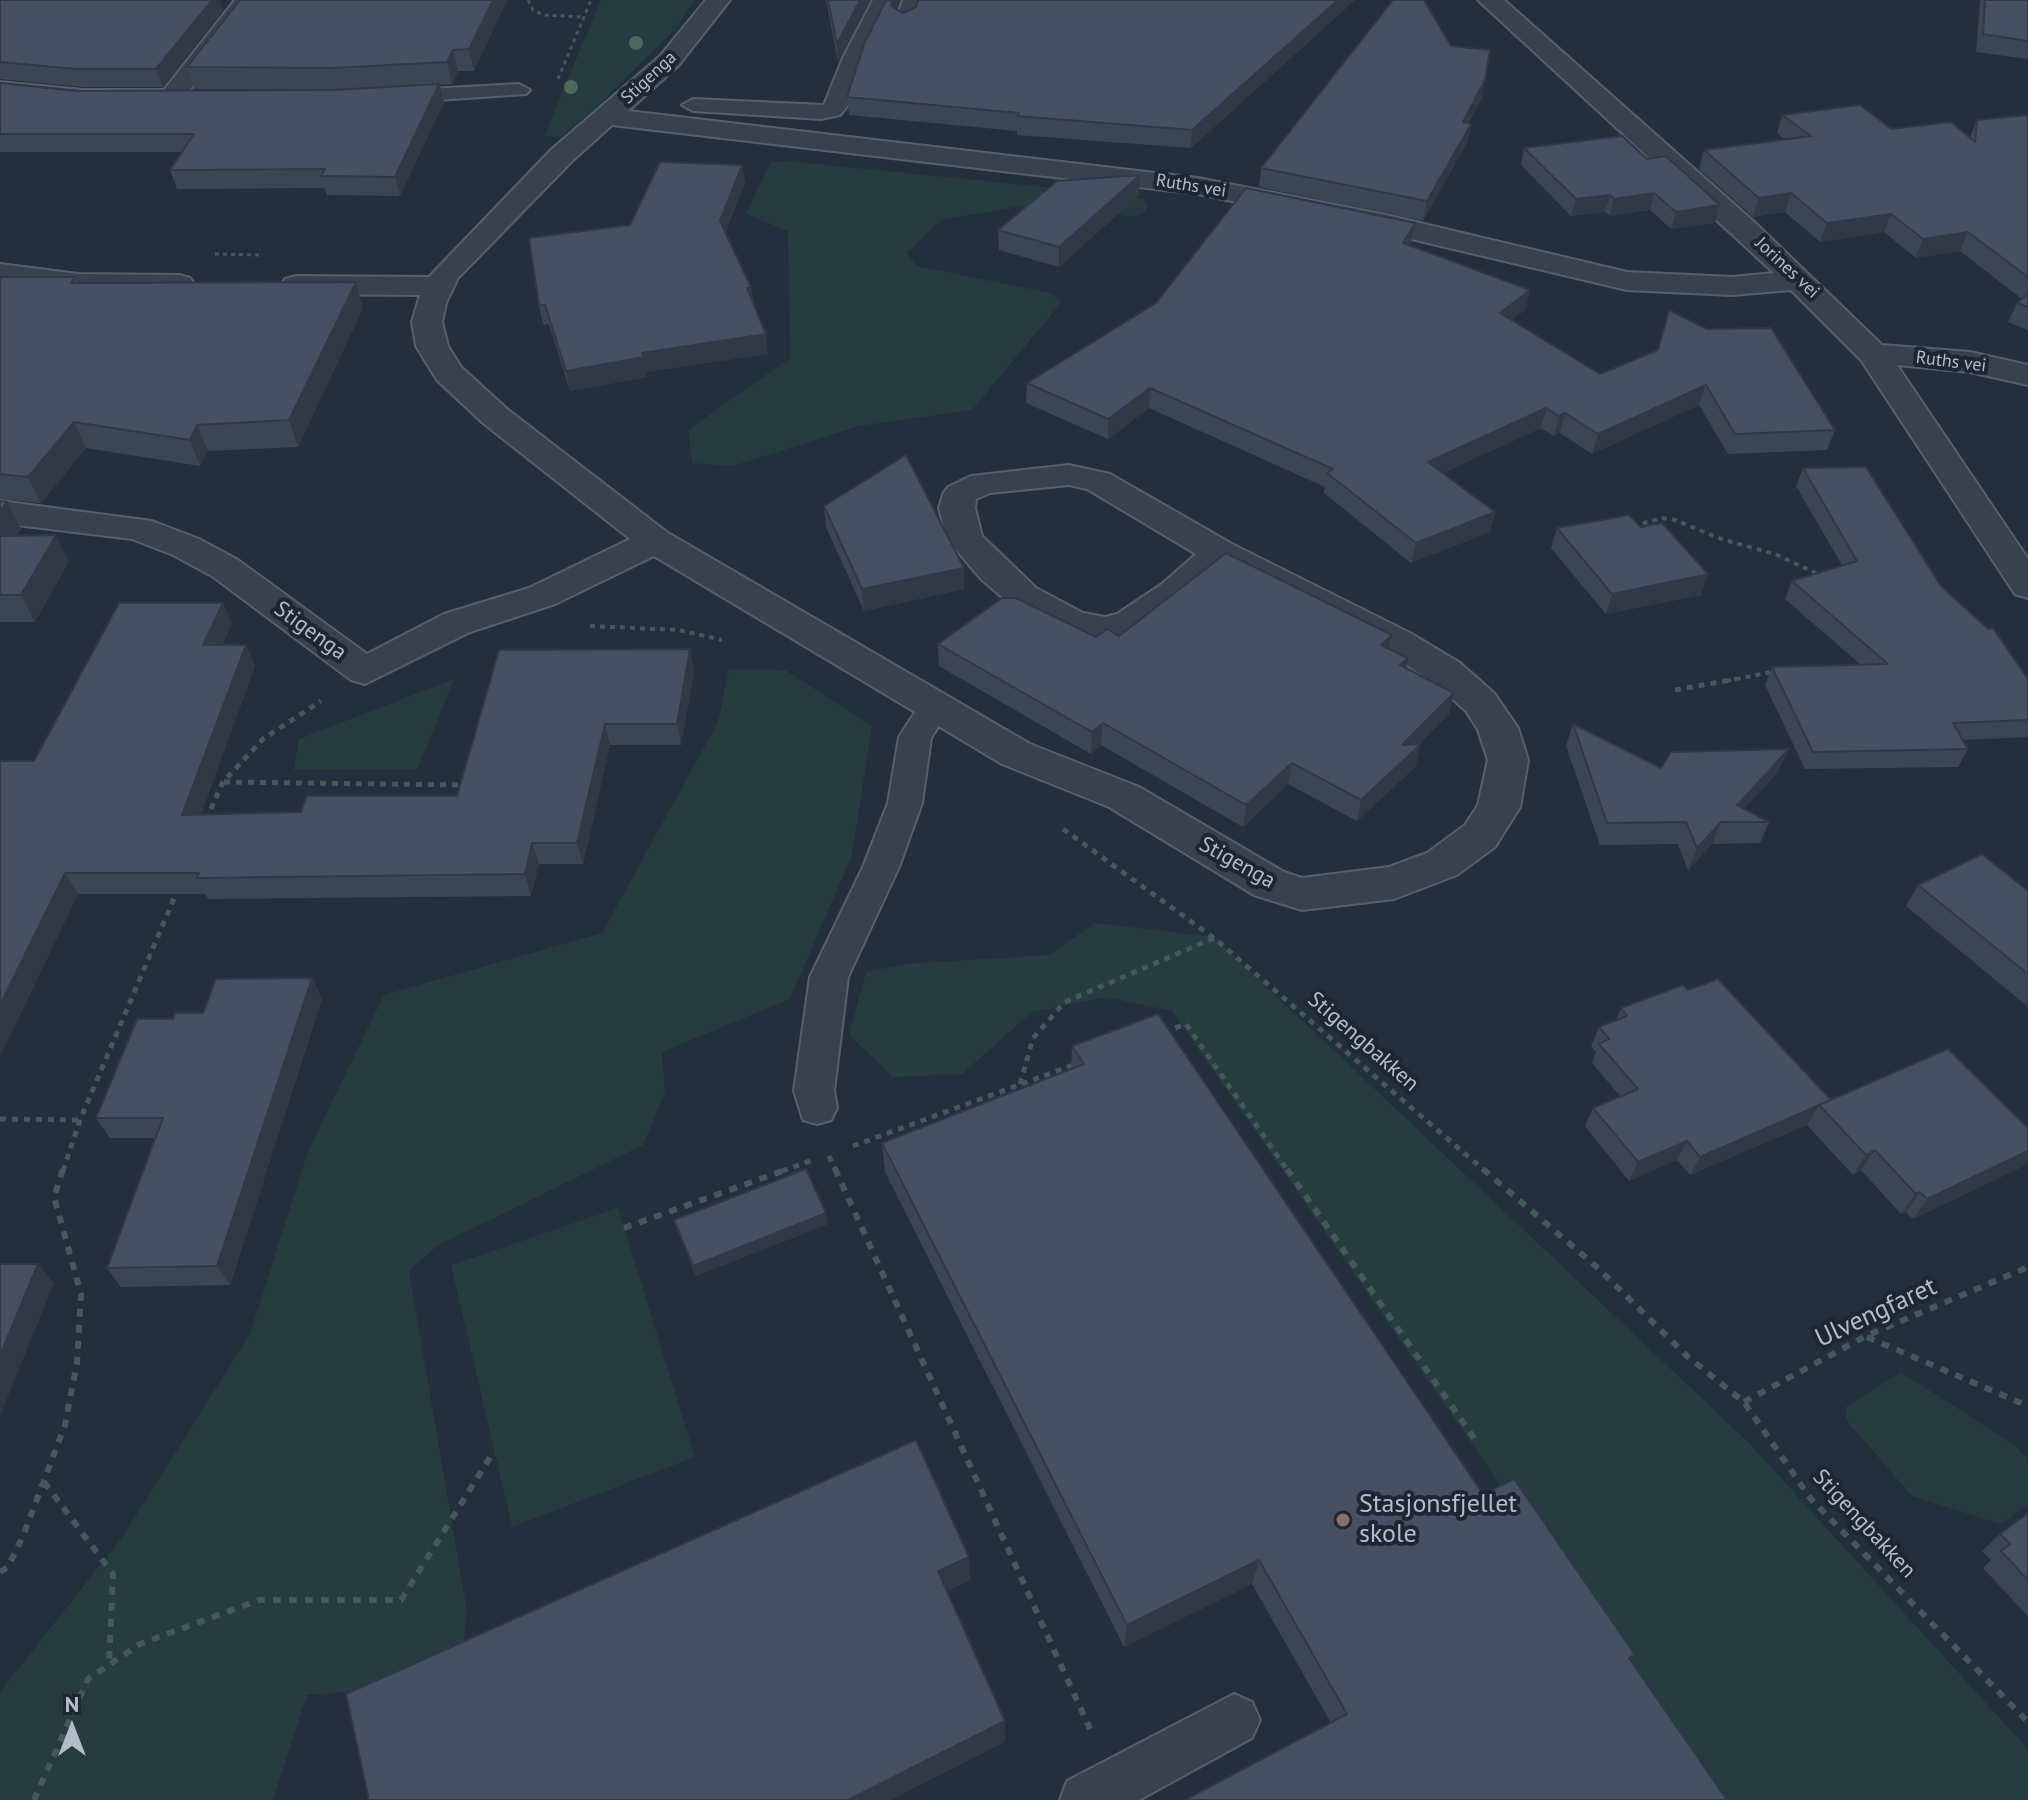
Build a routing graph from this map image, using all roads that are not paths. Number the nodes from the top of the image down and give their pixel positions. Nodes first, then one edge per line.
1 (247, 0) edge
2 (718, 0) edge
3 (883, 0) edge
4 (913, 0) edge
5 (1490, 0) edge
6 (905, 22) edge
7 (0, 90) edge
8 (519, 90) dead end
9 (171, 98) junction
10 (202, 98) edge
11 (368, 98) edge
12 (693, 105) dead end
13 (739, 108) junction
14 (607, 116) junction
15 (719, 131) junction
16 (0, 273) edge
17 (1800, 280) junction
18 (200, 284) edge
19 (261, 284) edge
20 (438, 286) junction
21 (1873, 354) junction
22 (2028, 375) edge
23 (0, 512) edge
24 (655, 541) junction
25 (1219, 552) junction
26 (2028, 586) edge
27 (934, 708) junction
28 (817, 1108) road end
29 (1234, 1720) dead end
30 (1100, 1792) edge

1 - 9 street
2 - 14 street, Stigenga
3 - 13 lane
4 - 6 lane
5 - 17 street, Jorines vei
7 - 9 street
8 - 11 lane
9 - 10 lane
12 - 13 lane
13 - 15 lane
14 - 15 street, Ruths vei
14 - 20 street, Stigenga
15 - 17 street, Ruths vei
16 - 18 street
17 - 21 street, Jorines vei
19 - 20 street
20 - 24 street, Stigenga
21 - 22 street, Ruths vei
21 - 26 street, Jorines vei
23 - 24 street, Stigenga
24 - 27 street, Stigenga
25 - 25 street, Stigenga
25 - 27 street, Stigenga
27 - 28 lane
29 - 30 lane

